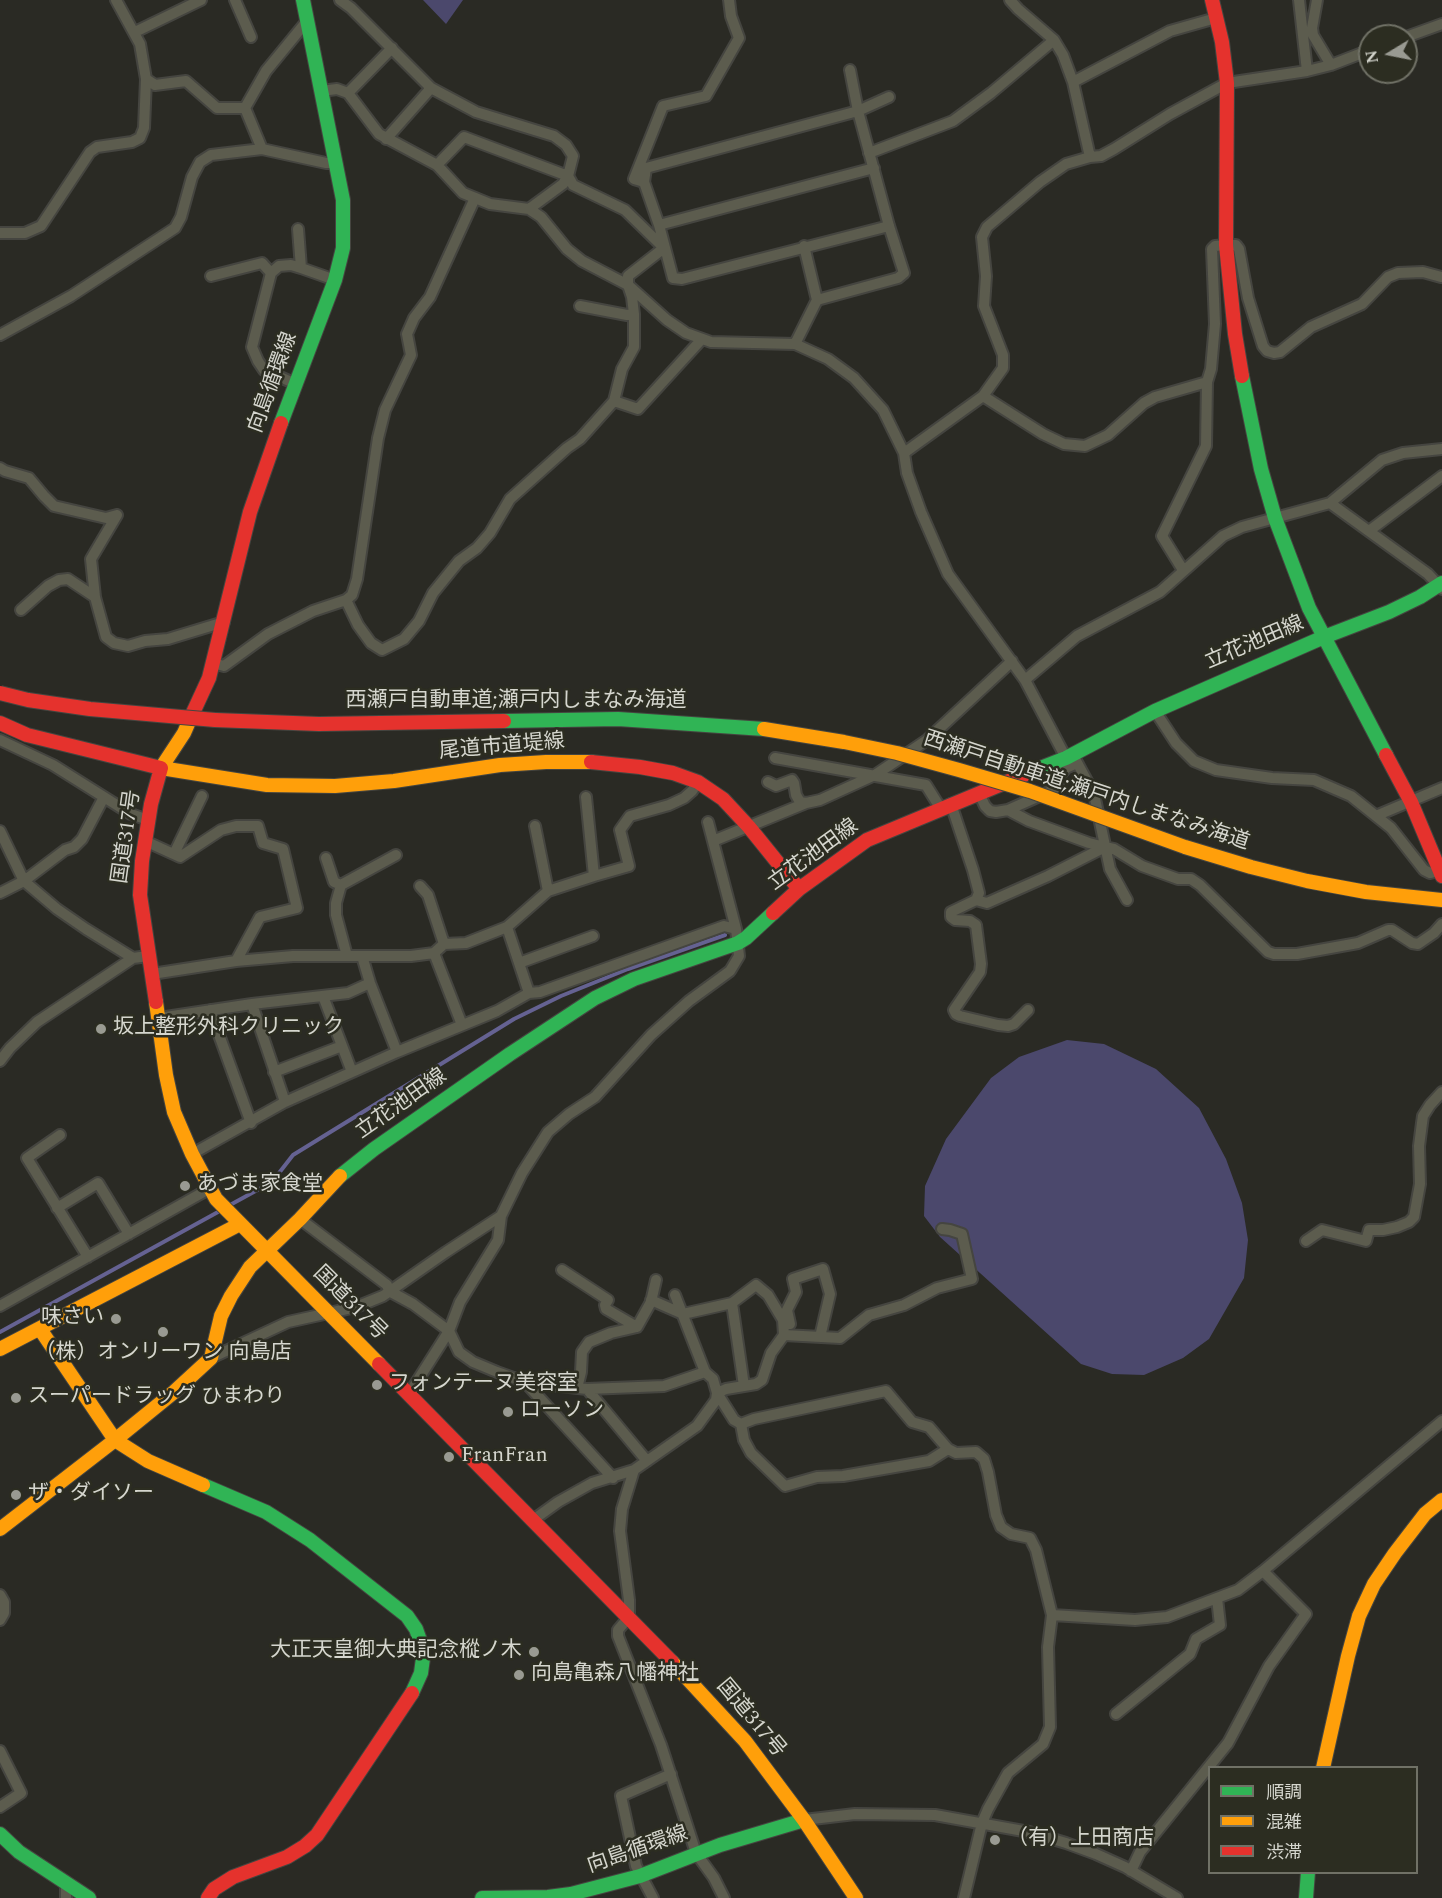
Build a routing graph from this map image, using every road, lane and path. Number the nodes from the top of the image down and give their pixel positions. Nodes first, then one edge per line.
1 (116, 0) edge
2 (201, 0) edge
3 (235, 0) edge
4 (303, 0) edge
5 (340, 0) edge
6 (729, 0) edge
7 (1010, 0) edge
8 (1212, 0) edge
9 (1299, 0) edge
10 (1317, 0) edge
11 (1216, 18) junction
12 (308, 21) junction
13 (1442, 24) edge
14 (135, 32) junction
15 (1418, 33) edge
16 (251, 37) dead end
17 (1054, 40) junction
18 (392, 48) junction
19 (1358, 54) edge
20 (1331, 64) junction
21 (850, 70) dead end
22 (1307, 71) junction
23 (146, 79) junction
24 (1073, 82) junction
25 (1227, 83) junction
26 (430, 88) junction
27 (321, 91) junction
28 (348, 93) junction
29 (889, 97) dead end
30 (245, 108) junction
31 (858, 111) junction
32 (386, 139) junction
33 (262, 149) junction
34 (870, 153) junction
35 (1090, 157) junction
36 (336, 163) junction
37 (437, 165) junction
38 (874, 168) junction
39 (568, 176) junction
40 (644, 182) junction
41 (475, 198) junction
42 (529, 209) junction
43 (659, 225) junction
44 (889, 226) junction
45 (298, 229) dead end
46 (0, 233) edge
47 (1226, 245) junction
48 (804, 246) junction
49 (664, 248) junction
50 (301, 268) junction
51 (271, 273) junction
52 (211, 276) dead end
53 (1441, 277) edge
54 (335, 280) junction
55 (628, 285) junction
56 (818, 300) junction
57 (580, 306) dead end
58 (634, 314) junction
59 (0, 335) edge
60 (701, 340) junction
61 (795, 344) junction
62 (1207, 382) junction
63 (296, 384) junction
64 (983, 396) junction
65 (614, 401) junction
66 (1442, 449) edge
67 (904, 453) junction
68 (0, 468) edge
69 (1442, 476) edge
70 (1330, 503) junction
71 (1275, 518) junction
72 (1369, 531) junction
73 (1183, 570) junction
74 (1441, 586) edge
75 (95, 597) junction
76 (346, 600) junction
77 (21, 610) dead end
78 (224, 622) junction
79 (1324, 637) junction
80 (1012, 661) junction
81 (213, 663) junction
82 (1025, 680) junction
83 (0, 693) edge
84 (1155, 711) junction
85 (0, 723) edge
86 (0, 740) edge
87 (775, 758) dead end
88 (1072, 759) junction
89 (162, 768) junction
90 (875, 775) junction
91 (698, 782) junction
92 (768, 782) dead end
93 (1442, 788) edge
94 (979, 793) junction
95 (202, 796) dead end
96 (104, 797) junction
97 (586, 797) dead end
98 (1411, 802) junction
99 (806, 803) junction
100 (946, 806) junction
101 (1008, 810) junction
102 (1377, 815) junction
103 (148, 820) junction
104 (708, 822) dead end
105 (535, 826) dead end
106 (749, 827) junction
107 (0, 831) edge
108 (145, 841) junction
109 (713, 841) junction
110 (1105, 847) junction
111 (174, 854) junction
112 (396, 855) dead end
113 (326, 858) dead end
114 (1441, 873) edge
115 (594, 876) junction
116 (24, 881) junction
117 (341, 885) junction
118 (420, 886) dead end
119 (799, 890) junction
120 (548, 891) junction
121 (0, 893) edge
122 (976, 900) junction
123 (1127, 900) dead end
124 (1442, 900) edge
125 (1442, 924) edge
126 (507, 927) junction
127 (593, 936) dead end
128 (737, 936) junction
129 (444, 944) junction
130 (434, 953) junction
131 (148, 956) junction
132 (347, 956) junction
133 (362, 956) junction
134 (133, 958) junction
135 (236, 961) junction
136 (519, 963) junction
137 (152, 974) junction
138 (370, 983) junction
139 (529, 993) junction
140 (323, 996) junction
141 (252, 1004) junction
142 (210, 1010) junction
143 (1028, 1010) dead end
144 (159, 1018) junction
145 (462, 1025) junction
146 (342, 1046) junction
147 (397, 1052) junction
148 (0, 1061) edge
149 (274, 1072) junction
150 (352, 1072) junction
151 (1442, 1092) edge
152 (285, 1102) junction
153 (251, 1123) junction
154 (60, 1135) dead end
155 (192, 1154) junction
156 (213, 1194) junction
157 (57, 1208) junction
158 (501, 1216) junction
159 (300, 1219) junction
160 (236, 1221) junction
161 (942, 1229) dead end
162 (129, 1234) junction
163 (1306, 1241) dead end
164 (267, 1252) junction
165 (88, 1257) junction
166 (562, 1270) dead end
167 (656, 1280) dead end
168 (389, 1291) junction
169 (675, 1295) dead end
170 (651, 1300) junction
171 (732, 1303) junction
172 (0, 1306) edge
173 (328, 1313) junction
174 (683, 1314) junction
175 (637, 1327) junction
176 (40, 1329) junction
177 (449, 1331) junction
178 (788, 1335) junction
179 (820, 1337) junction
180 (0, 1349) edge
181 (211, 1358) junction
182 (705, 1372) junction
183 (525, 1382) junction
184 (744, 1386) junction
185 (582, 1389) junction
186 (717, 1393) junction
187 (409, 1394) junction
188 (1442, 1421) edge
189 (741, 1424) junction
190 (116, 1440) junction
191 (948, 1449) junction
192 (647, 1461) junction
193 (634, 1470) junction
194 (613, 1478) junction
195 (1442, 1500) edge
196 (533, 1520) junction
197 (0, 1529) edge
198 (1263, 1571) junction
199 (0, 1595) edge
200 (1217, 1598) junction
201 (1052, 1615) junction
202 (628, 1617) junction
203 (0, 1620) edge
204 (1116, 1714) dead end
205 (0, 1751) edge
206 (1209, 1766) edge
207 (1323, 1766) edge
208 (1208, 1768) edge
209 (671, 1774) junction
210 (0, 1807) edge
211 (804, 1820) junction
212 (982, 1824) junction
213 (0, 1834) edge
214 (696, 1852) junction
215 (1131, 1871) junction
216 (1308, 1874) edge
217 (640, 1875) junction
218 (66, 1883) junction
219 (593, 1894) edge
220 (1172, 1897) edge
221 (66, 1898) edge
222 (89, 1898) edge
223 (207, 1898) edge
224 (482, 1898) edge
225 (548, 1898) edge
226 (652, 1898) edge
227 (724, 1898) edge
228 (856, 1898) edge
229 (964, 1898) edge
230 (1306, 1898) edge

1 - 14 street
2 - 14 street
3 - 16 street
4 - 12 main road, 向島循環線
5 - 18 street
6 - 40 street
7 - 17 street
8 - 11 main road
9 - 22 street
10 - 20 street
11 - 24 street
11 - 25 main road
12 - 27 main road, 向島循環線
12 - 30 street
13 - 15 street
14 - 23 street
17 - 24 street
17 - 34 street
18 - 26 street
18 - 28 street
19 - 20 street
20 - 22 street
21 - 31 street
22 - 25 street
23 - 30 street
23 - 46 street
24 - 35 street
25 - 35 street
25 - 47 main road
26 - 32 street
26 - 39 street
27 - 28 street
27 - 36 main road, 向島循環線
28 - 32 street
29 - 31 street
30 - 33 street
31 - 34 street
31 - 40 street
32 - 37 street
33 - 36 street
33 - 59 street
34 - 38 street
35 - 64 street
36 - 54 main road, 向島循環線
37 - 39 street
37 - 41 street
38 - 43 street
38 - 44 street
39 - 42 street
39 - 49 street
40 - 43 street
41 - 42 street
41 - 76 street
42 - 55 street
43 - 49 street
44 - 48 street
44 - 56 street
45 - 50 street
47 - 53 street
47 - 62 street
47 - 71 main road
48 - 49 street
48 - 56 street
49 - 55 street
50 - 51 street
50 - 54 street
51 - 52 street
51 - 63 street
54 - 63 main road, 向島循環線
55 - 58 street
55 - 60 street
56 - 61 street
57 - 58 street
58 - 65 street
60 - 61 street
60 - 65 street
61 - 67 street
62 - 64 street
62 - 73 street
63 - 78 main road, 向島循環線
64 - 67 street
65 - 76 street
66 - 70 street
67 - 80 street
68 - 75 street
69 - 72 street
70 - 71 street
70 - 72 street
71 - 73 street
71 - 79 main road
72 - 74 street
73 - 82 street
74 - 79 main road, 立花池田線
75 - 77 street
75 - 78 street
76 - 81 street
78 - 81 main road, 向島循環線
79 - 84 main road, 立花池田線
79 - 98 main road
80 - 82 street
80 - 90 street
81 - 89 main road, 向島循環線
82 - 88 street
83 - 124 main road, 西瀬戸自動車道;瀬戸内しまなみ海道, bridge
84 - 88 main road, 立花池田線
84 - 102 street
85 - 89 main road, 国道317号
86 - 96 street
87 - 90 street
88 - 94 main road, 立花池田線
88 - 101 street
88 - 110 street
89 - 91 main road, 尾道市道堤線
89 - 103 main road, 国道317号
90 - 99 street
90 - 100 street
91 - 106 main road, 尾道市道堤線
91 - 115 street
92 - 99 street
93 - 98 street
94 - 100 main road, 立花池田線
94 - 101 street
95 - 111 street
96 - 103 street
96 - 116 street
97 - 115 street
98 - 102 street
98 - 114 main road
99 - 106 street
100 - 119 main road, 立花池田線
100 - 122 street
101 - 110 street
102 - 114 street
103 - 108 main road, 国道317号
104 - 109 street
105 - 120 street
106 - 109 street
106 - 119 main road, 尾道市道堤線
107 - 116 street
108 - 111 street
108 - 131 main road, 国道317号
109 - 128 street
110 - 122 street
110 - 123 street
110 - 125 street
111 - 135 street
112 - 117 street
113 - 117 street
115 - 120 street
116 - 121 street
116 - 134 street
117 - 132 street
118 - 129 street
119 - 128 main road, 立花池田線
120 - 126 street
122 - 143 street
126 - 129 street
126 - 136 street
127 - 136 street
128 - 139 street
128 - 158 street
128 - 159 main road, 立花池田線
129 - 130 street
130 - 133 street
130 - 145 street
131 - 134 street
131 - 137 main road, 国道317号
132 - 133 street
132 - 135 street
133 - 138 street
134 - 148 street
135 - 137 street
136 - 139 street
137 - 144 main road, 国道317号
138 - 140 street
138 - 147 street
139 - 145 street
140 - 141 street
140 - 146 street
141 - 142 street
141 - 149 street
142 - 144 street
142 - 153 street
144 - 155 main road, 国道317号
145 - 147 street
146 - 149 street
146 - 150 street
147 - 150 street
149 - 152 street
150 - 152 street
151 - 163 street
152 - 153 street
153 - 155 street
154 - 157 street
155 - 156 main road, 国道317号
156 - 160 main road, 国道317号
156 - 162 street
157 - 162 street
157 - 165 street
158 - 168 street
158 - 177 street
159 - 164 main road, 立花池田線
159 - 168 street
160 - 164 main road, 国道317号
160 - 176 main road
161 - 179 street
162 - 165 street
164 - 173 main road, 国道317号
164 - 181 main road
165 - 172 street
166 - 175 street
167 - 170 street
168 - 173 street
168 - 177 street
169 - 174 street
170 - 174 street
170 - 175 street
171 - 174 street
171 - 178 street
171 - 184 street
173 - 181 street
173 - 187 main road, 国道317号
174 - 182 street
175 - 185 street
176 - 180 main road
176 - 190 main road
177 - 183 street
177 - 187 street
178 - 179 street
178 - 179 street
178 - 184 street
181 - 190 main road
182 - 185 street
182 - 186 street
183 - 185 street
183 - 194 street
184 - 186 street
185 - 192 street
186 - 189 street
186 - 192 street
187 - 196 main road, 国道317号
188 - 198 street
189 - 191 street
189 - 191 street
190 - 197 main road
190 - 223 main road
191 - 201 street
192 - 193 street
193 - 194 street
193 - 202 street
194 - 196 street
195 - 207 main road
196 - 202 main road, 国道317号
198 - 200 street
198 - 206 street
199 - 203 street
200 - 201 street
200 - 204 street
201 - 212 street
202 - 209 street
202 - 211 main road, 国道317号
205 - 210 street
208 - 215 street
209 - 214 street
209 - 217 street
211 - 212 street
211 - 214 main road, 向島循環線
211 - 228 main road, 国道317号
212 - 215 street
212 - 229 street
213 - 218 main road
214 - 217 main road, 向島循環線
214 - 227 street
215 - 220 street
216 - 230 main road
217 - 219 main road, 向島循環線
217 - 226 street
218 - 221 street
218 - 222 main road
219 - 225 main road, 向島循環線
224 - 225 main road, 向島循環線

